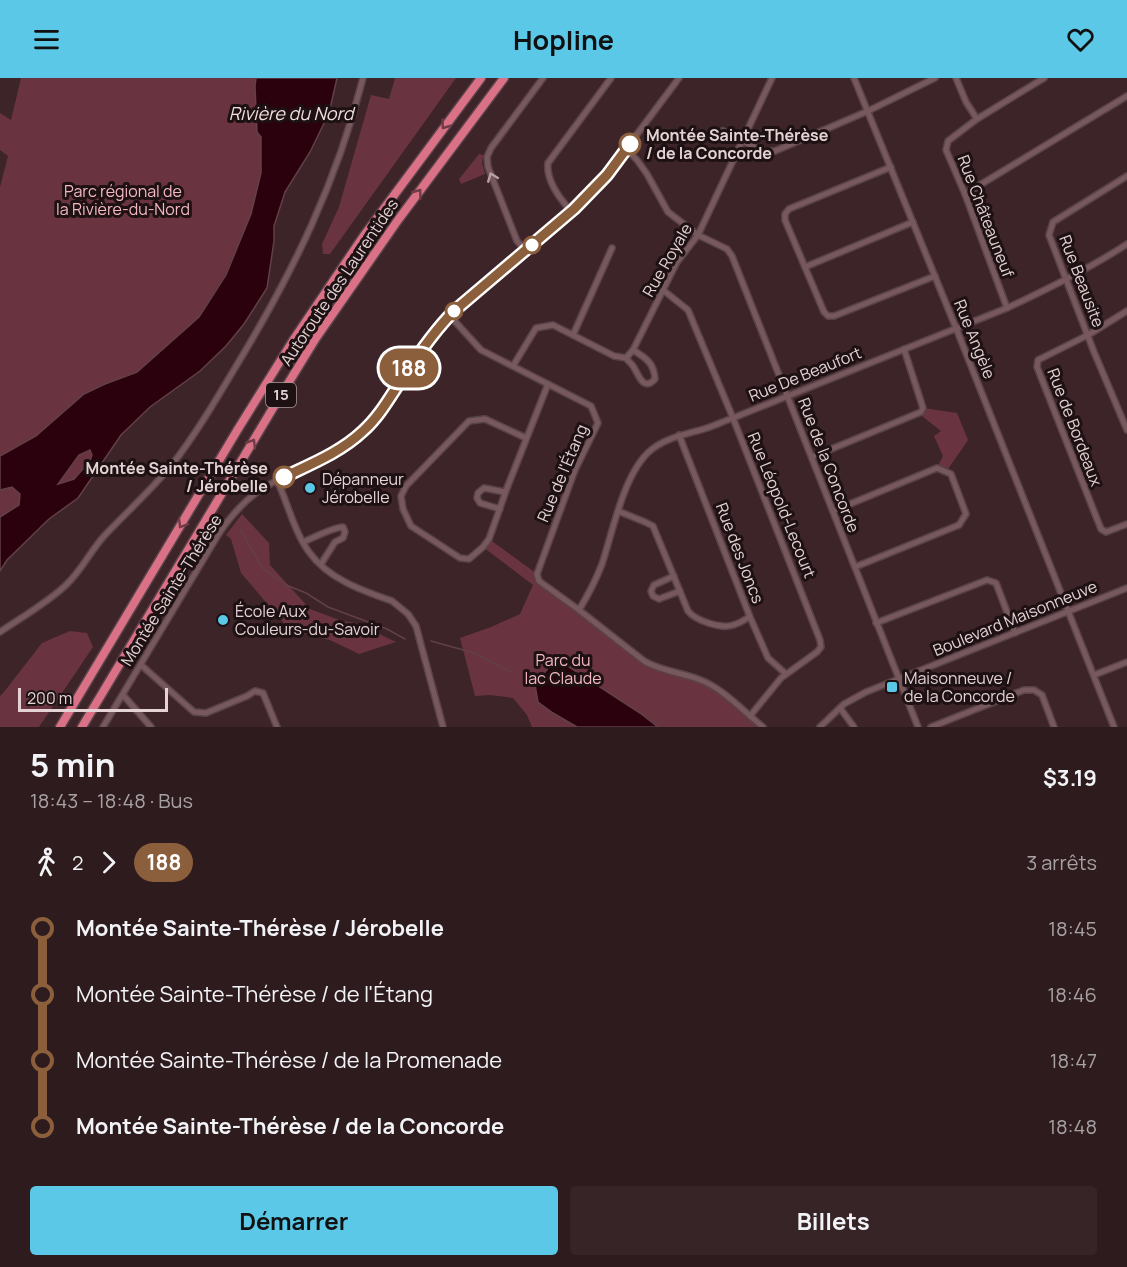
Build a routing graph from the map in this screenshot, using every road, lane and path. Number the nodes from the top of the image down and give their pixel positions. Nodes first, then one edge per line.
1 (363, 78) edge
2 (481, 78) edge
3 (504, 78) edge
4 (543, 78) edge
5 (610, 78) edge
6 (679, 78) edge
7 (772, 78) edge
8 (854, 78) edge
9 (935, 78) edge
10 (956, 78) edge
11 (1044, 78) edge
12 (1127, 96) edge
13 (868, 111) junction
14 (978, 119) junction
15 (723, 131) dead end
16 (742, 141) junction
17 (626, 150) junction
18 (891, 167) junction
19 (1127, 176) edge
20 (965, 194) junction
21 (571, 211) junction
22 (913, 222) junction
23 (698, 235) junction
24 (1127, 244) edge
25 (612, 248) dead end
26 (526, 250) junction
27 (805, 267) junction
28 (935, 276) junction
29 (1066, 279) junction
30 (663, 290) junction
31 (1007, 308) junction
32 (1127, 311) edge
33 (450, 316) junction
34 (956, 328) junction
35 (573, 335) junction
36 (1088, 335) junction
37 (904, 349) junction
38 (633, 350) junction
39 (626, 358) junction
40 (513, 366) junction
41 (548, 384) junction
42 (788, 396) junction
43 (733, 418) junction
44 (1127, 430) edge
45 (679, 435) junction
46 (526, 438) junction
47 (812, 457) junction
48 (277, 480) junction
49 (505, 492) junction
50 (500, 509) junction
51 (618, 511) junction
52 (833, 511) junction
53 (1127, 524) edge
54 (303, 542) junction
55 (321, 564) junction
56 (855, 567) junction
57 (674, 576) junction
58 (1127, 588) edge
59 (681, 591) junction
60 (579, 610) junction
61 (1068, 611) junction
62 (750, 616) junction
63 (876, 623) junction
64 (0, 632) edge
65 (1015, 633) junction
66 (1127, 662) edge
67 (141, 665) junction
68 (786, 674) junction
69 (1094, 675) junction
70 (899, 679) junction
71 (123, 695) junction
72 (840, 708) junction
73 (750, 716) junction
74 (60, 727) edge
75 (82, 727) edge
76 (103, 727) edge
77 (151, 727) edge
78 (277, 727) edge
79 (442, 727) edge
80 (763, 727) edge
81 (820, 727) edge
82 (854, 727) edge
83 (918, 727) edge
84 (931, 727) edge
85 (1054, 727) edge
86 (1114, 727) edge

1 - 64 street
2 -> 74 highway, Autoroute des Laurentides / 15
75 -> 3 highway, Autoroute des Laurentides / 15
26 -> 4 street
5 - 21 street
6 - 17 street, Montée Sainte-Thérèse
7 - 16 street, Rue Royale
8 - 13 street, Rue Angèle
9 - 13 street
10 - 14 street
11 - 14 street, Rue Châteauneuf
12 - 20 street
13 - 16 street
13 - 18 street, Rue Angèle
14 - 20 street, Rue Châteauneuf
15 - 16 street
16 - 23 street, Rue Royale
17 - 21 street, Montée Sainte-Thérèse
17 - 23 street, Rue de la Concorde
18 - 22 street, Rue Angèle
18 - 27 street
19 - 29 street, Rue Beausite
20 - 31 street, Rue Châteauneuf
21 - 26 street, Montée Sainte-Thérèse
22 - 27 street
22 - 28 street, Rue Angèle
23 - 30 street, Rue Royale
23 - 42 street, Rue de la Concorde
24 - 29 street, Rue De Beaufort
25 - 35 street
26 - 33 street, Montée Sainte-Thérèse
27 - 28 street
28 - 34 street, Rue Angèle
29 - 31 street, Rue De Beaufort
29 - 36 street, Rue Beausite
30 - 38 street, Rue Royale
30 - 43 street, Rue Léopold-Lecourt
31 - 34 street, Rue De Beaufort
32 - 36 street
33 - 40 street, Rue de l'Étang
33 - 48 street, Montée Sainte-Thérèse
34 - 37 street, Rue De Beaufort
34 - 61 street, Rue Angèle
35 - 39 street
35 - 40 street
36 - 44 street, Rue Beausite
36 - 53 street, Rue de Bordeaux
37 - 42 street, Rue De Beaufort
37 - 47 street
38 - 39 street, Rue Royale
38 - 39 street
40 - 41 street, Rue de l'Étang
41 - 46 street
41 - 60 street, Rue de l'Étang
42 - 43 street, Rue De Beaufort
42 - 47 street, Rue de la Concorde
43 - 45 street, Rue De Beaufort
43 - 68 street, Rue Léopold-Lecourt
45 - 51 street, Rue De Beaufort
45 - 62 street, Rue des Joncs
46 - 49 street
46 - 50 street
47 - 52 street, Rue de la Concorde
48 - 54 street
48 - 67 street, Montée Sainte-Thérèse
49 - 50 street
49 - 50 street
51 - 57 street
51 - 60 street, Rue De Beaufort
52 - 56 street, Rue de la Concorde
52 - 56 street
54 - 55 street
54 - 55 street
55 - 79 street
56 - 63 street, Rue de la Concorde
57 - 59 street
57 - 59 street
58 - 61 street, Boulevard Maisonneuve
59 - 62 street
60 - 73 street
61 - 65 street, Boulevard Maisonneuve
61 - 69 street, Rue Angèle
62 - 68 street, Rue des Joncs
63 - 65 street
63 - 70 street, Rue de la Concorde
65 - 70 street, Boulevard Maisonneuve
66 - 69 street
67 - 71 street, Montée Sainte-Thérèse
67 - 78 street
68 - 73 street, Rue Léopold-Lecourt
69 - 86 street, Rue Angèle
70 - 72 street, Boulevard Maisonneuve
70 - 83 street, Rue de la Concorde
71 - 76 street, Montée Sainte-Thérèse
71 - 77 street
72 - 81 street, Boulevard Maisonneuve
72 - 82 street
73 - 80 street
84 - 85 street

